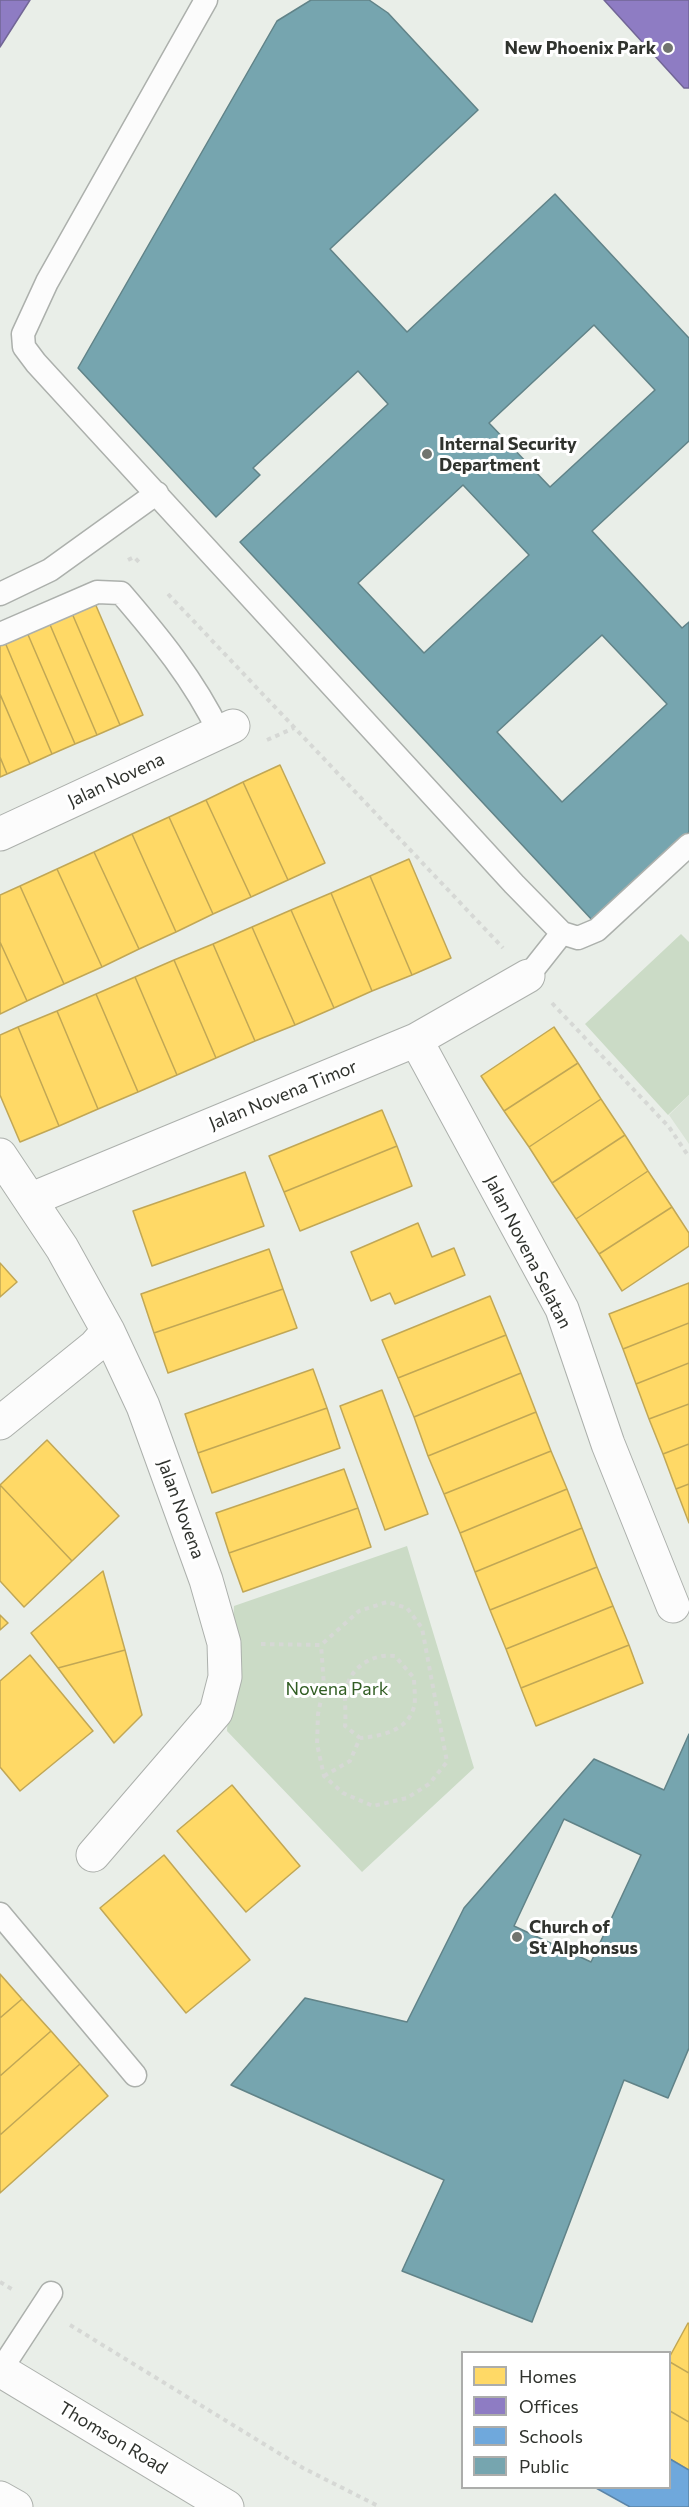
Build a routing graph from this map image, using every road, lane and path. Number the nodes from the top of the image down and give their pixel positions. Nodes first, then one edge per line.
1 (206, 0) edge
2 (157, 493) junction
3 (164, 590) dead end
4 (0, 594) edge
5 (0, 634) edge
6 (226, 729) joint
7 (0, 834) edge
8 (689, 845) edge
9 (562, 933) junction
10 (527, 975) junction
11 (416, 1040) junction
12 (0, 1155) edge
13 (689, 1157) edge
14 (32, 1199) junction
15 (108, 1331) junction
16 (0, 1423) edge
17 (673, 1606) dead end
18 (225, 1643) junction
19 (321, 1645) junction
20 (360, 1738) junction
21 (324, 1776) junction
22 (93, 1855) dead end
23 (0, 1914) edge
24 (135, 2075) dead end
25 (0, 2282) edge
26 (47, 2300) junction
27 (0, 2370) edge
28 (0, 2498) edge
29 (16, 2507) edge
30 (227, 2507) edge
31 (380, 2507) edge

1 - 2 lane
2 - 4 lane
2 - 9 lane
3 - 10 path
5 - 6 lane
6 - 7 street, Jalan Novena
8 - 9 lane
9 - 10 lane
10 - 11 street, Jalan Novena Timor
10 - 13 path
11 - 14 street, Jalan Novena Timor
11 - 17 street, Jalan Novena Selatan
12 - 14 street, Jalan Novena
14 - 15 street, Jalan Novena
15 - 16 street
15 - 18 street, Jalan Novena
18 - 19 path
18 - 22 street, Jalan Novena
19 - 21 path
19 - 21 path
20 - 20 path
20 - 21 path
23 - 24 lane
25 - 26 path
26 - 27 lane
26 - 31 path
27 - 30 street, Thomson Road
28 - 29 street

